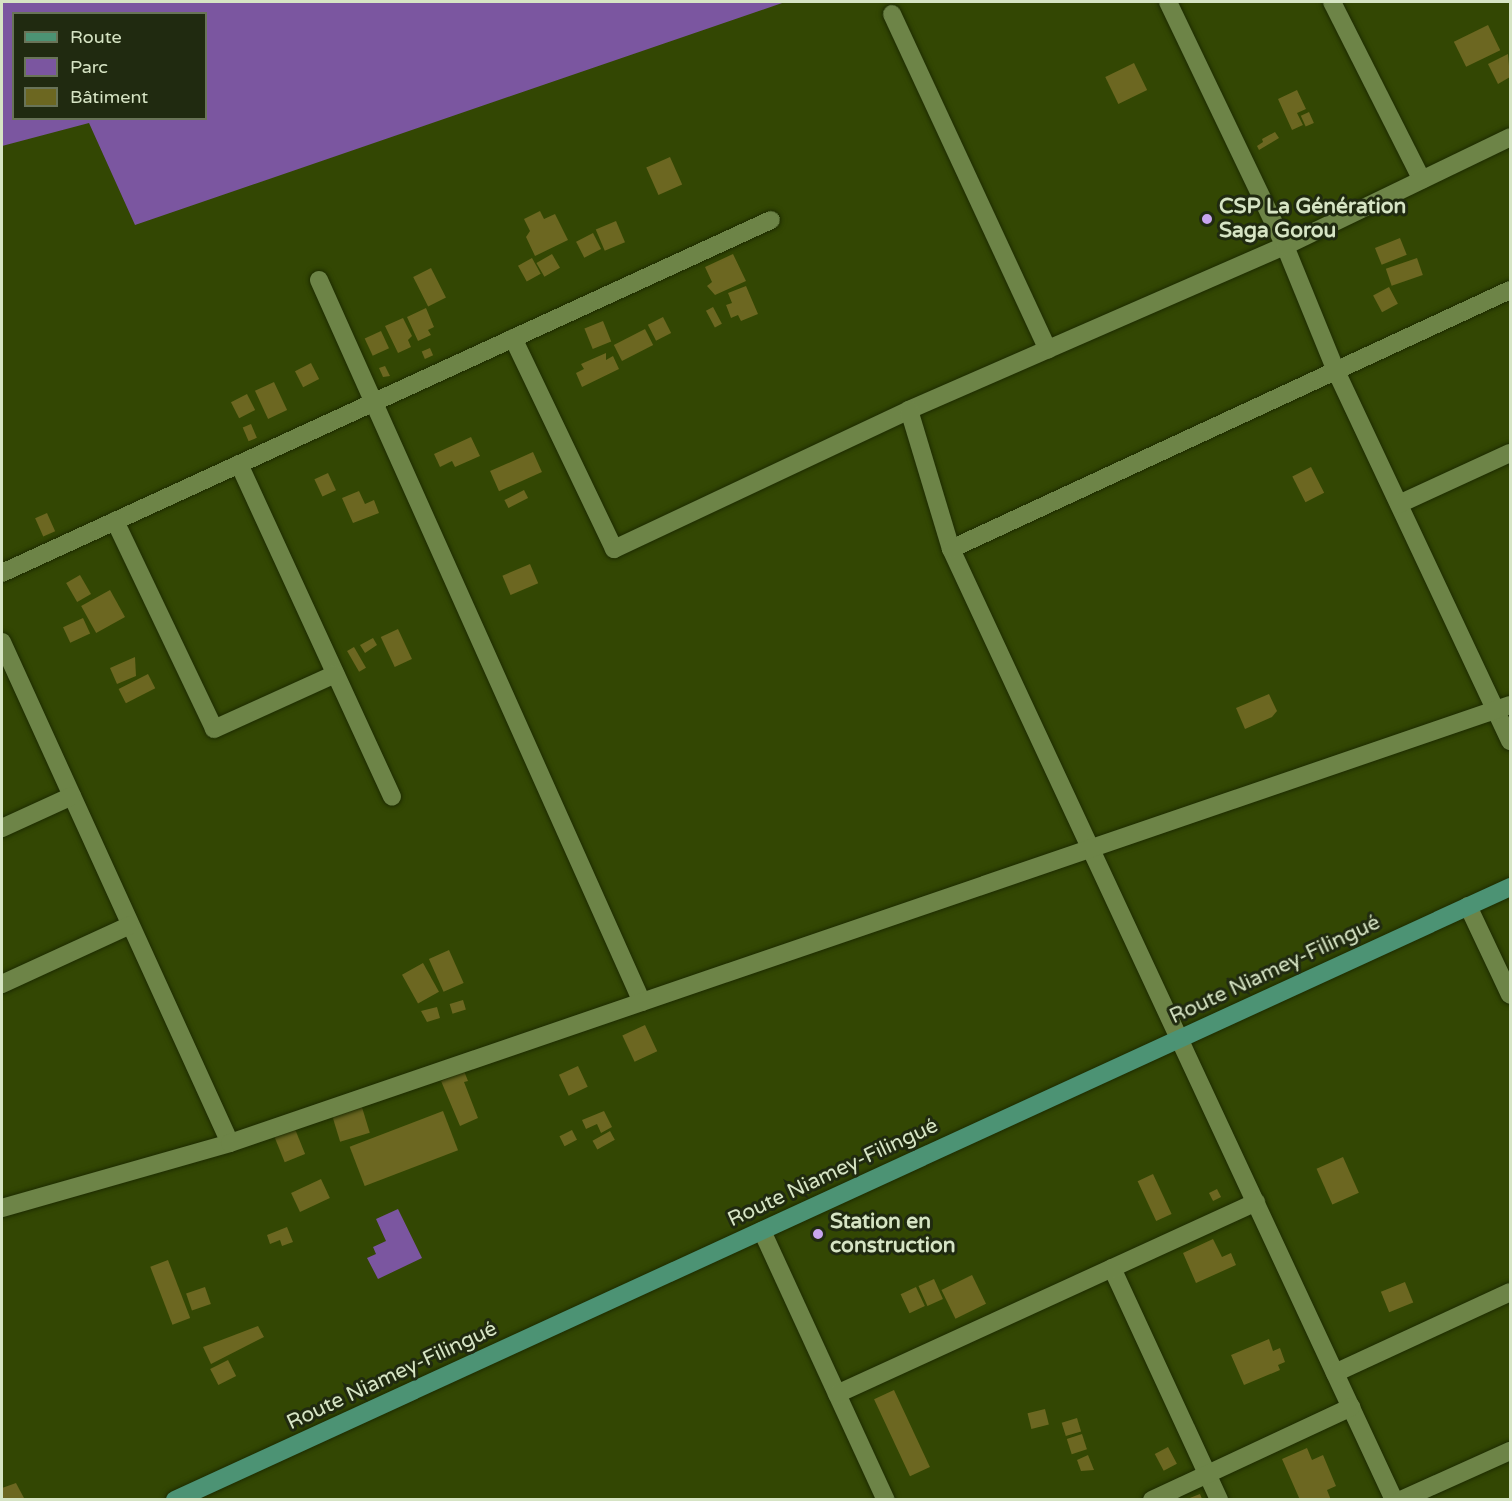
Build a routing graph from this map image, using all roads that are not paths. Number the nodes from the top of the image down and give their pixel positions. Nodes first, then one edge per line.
1 (1168, 2) edge
2 (1332, 2) edge
3 (892, 14) dead end
4 (1510, 137) edge
5 (1422, 180) junction
6 (771, 220) dead end
7 (1285, 246) junction
8 (319, 280) dead end
9 (1510, 290) edge
10 (513, 338) junction
11 (1047, 350) junction
12 (1336, 371) junction
13 (374, 402) junction
14 (909, 410) junction
15 (1510, 453) edge
16 (239, 464) junction
17 (1399, 504) junction
18 (115, 521) junction
19 (951, 549) junction
20 (2, 573) edge
21 (2, 642) edge
22 (335, 674) junction
23 (1503, 707) edge
24 (1510, 741) edge
25 (72, 796) junction
26 (392, 797) dead end
27 (2, 828) edge
28 (1088, 849) junction
29 (1510, 887) edge
30 (1468, 906) junction
31 (130, 925) junction
32 (2, 984) edge
33 (1510, 995) edge
34 (642, 1002) junction
35 (1180, 1038) junction
36 (230, 1143) junction
37 (1256, 1202) junction
38 (2, 1208) edge
39 (762, 1231) junction
40 (1112, 1268) junction
41 (1510, 1292) edge
42 (1335, 1373) junction
43 (837, 1394) junction
44 (1351, 1407) junction
45 (1510, 1450) edge
46 (1207, 1474) junction
47 (175, 1500) edge
48 (886, 1500) edge
49 (1152, 1500) edge
50 (1219, 1500) edge
51 (1394, 1500) edge
52 (1401, 1500) edge

1 - 7 street
2 - 5 street
3 - 11 street
4 - 5 street
5 - 7 street
6 - 10 street
7 - 11 street
7 - 12 street
8 - 13 street
9 - 12 street
10 - 13 street
10 - 14 street
11 - 14 street
12 - 17 street
12 - 19 street
13 - 16 street
13 - 34 street
14 - 19 street
15 - 17 street
16 - 18 street
16 - 22 street
17 - 23 street
18 - 20 street
18 - 22 street
19 - 28 street
21 - 25 street
22 - 26 street
23 - 24 street
23 - 28 street
25 - 27 street
25 - 31 street
28 - 34 street
28 - 35 street
29 - 30 main road, Route Niamey-Filingué
30 - 33 street
30 - 35 main road, Route Niamey-Filingué
31 - 32 street
31 - 36 street
34 - 36 street
35 - 37 street
35 - 39 main road, Route Niamey-Filingué
36 - 38 street
37 - 40 street
37 - 42 street
39 - 43 street
39 - 47 main road, Route Niamey-Filingué
40 - 43 street
40 - 46 street
41 - 42 street
42 - 44 street
43 - 48 street
44 - 46 street
44 - 51 street
45 - 52 street
46 - 49 street
46 - 50 street

